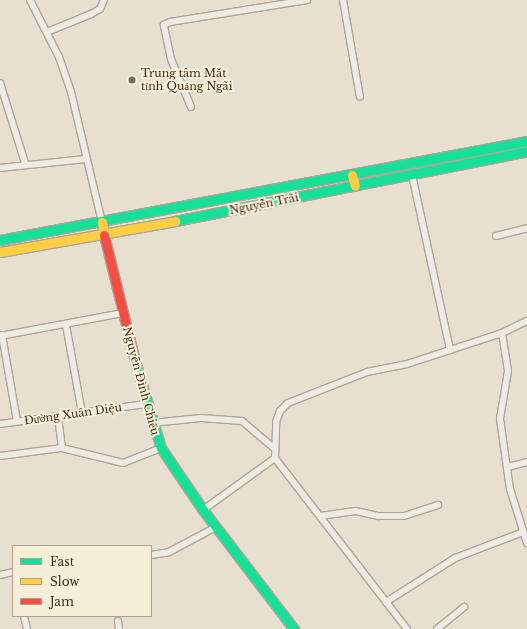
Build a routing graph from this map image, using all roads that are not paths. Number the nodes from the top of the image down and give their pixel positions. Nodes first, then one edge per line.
1 (30, 0) edge
2 (104, 0) edge
3 (307, 0) edge
4 (343, 0) edge
5 (47, 32) junction
6 (0, 83) edge
7 (360, 97) dead end
8 (3, 103) edge
9 (191, 107) dead end
10 (527, 141) edge
11 (527, 151) edge
12 (86, 159) junction
13 (26, 163) junction
14 (0, 168) edge
15 (352, 175) junction
16 (412, 175) junction
17 (355, 186) junction
18 (102, 222) junction
19 (527, 228) edge
20 (104, 235) junction
21 (496, 236) dead end
22 (0, 240) edge
23 (0, 252) edge
24 (123, 313) junction
25 (527, 321) edge
26 (66, 325) junction
27 (502, 333) junction
28 (1, 336) edge
29 (450, 350) junction
30 (146, 404) junction
31 (82, 413) junction
32 (58, 416) junction
33 (17, 422) junction
34 (152, 423) junction
35 (0, 424) edge
36 (62, 448) junction
37 (161, 448) junction
38 (275, 449) junction
39 (0, 456) edge
40 (274, 458) junction
41 (527, 462) edge
42 (508, 468) junction
43 (438, 505) dead end
44 (203, 510) junction
45 (320, 516) junction
46 (216, 527) junction
47 (525, 534) edge
48 (527, 543) edge
49 (152, 555) edge
50 (12, 572) edge
51 (0, 575) edge
52 (386, 602) junction
53 (464, 607) dead end
54 (24, 617) edge
55 (118, 621) dead end
56 (27, 629) edge
57 (119, 629) edge
58 (294, 629) edge
59 (406, 629) edge
60 (437, 629) edge

1 - 5 street
2 - 5 street
3 - 9 street
4 - 7 street
5 - 12 street
6 - 8 street
8 - 13 street
10 - 15 main road, Nguyễn Trãi
11 - 16 main road, Nguyễn Trãi
12 - 13 street
12 - 18 street
13 - 14 street
15 - 17 main road
15 - 18 main road, Nguyễn Trãi
16 - 17 main road, Nguyễn Trãi
16 - 29 street
17 - 20 main road, Nguyễn Trãi
18 - 20 main road, Nguyễn Đình Chiểu
18 - 22 main road, Nguyễn Trãi
19 - 21 street
20 - 23 main road, Nguyễn Trãi
20 - 24 main road, Nguyễn Đình Chiểu
24 - 26 street
24 - 30 main road, Nguyễn Đình Chiểu
25 - 27 street
26 - 28 street
26 - 31 street
27 - 29 street
27 - 42 street
28 - 33 street
29 - 38 street
30 - 31 street, Đường Xuân Diệu
30 - 34 main road, Nguyễn Đình Chiểu
31 - 32 street, Đường Xuân Diệu
32 - 33 street, Đường Xuân Diệu
32 - 36 street
33 - 35 street, Đường Xuân Diệu
34 - 37 main road, Nguyễn Đình Chiểu
34 - 38 street
36 - 37 street
36 - 39 street
37 - 44 main road, Nguyễn Đình Chiểu
38 - 40 street
40 - 44 street
40 - 45 street
41 - 42 street
42 - 47 street
43 - 45 street
44 - 46 main road, Nguyễn Đình Chiểu
45 - 52 street
46 - 49 street
46 - 58 main road, Nguyễn Đình Chiểu
47 - 48 street
47 - 52 street
50 - 51 street
52 - 59 street
53 - 60 street
54 - 56 street
55 - 57 street

